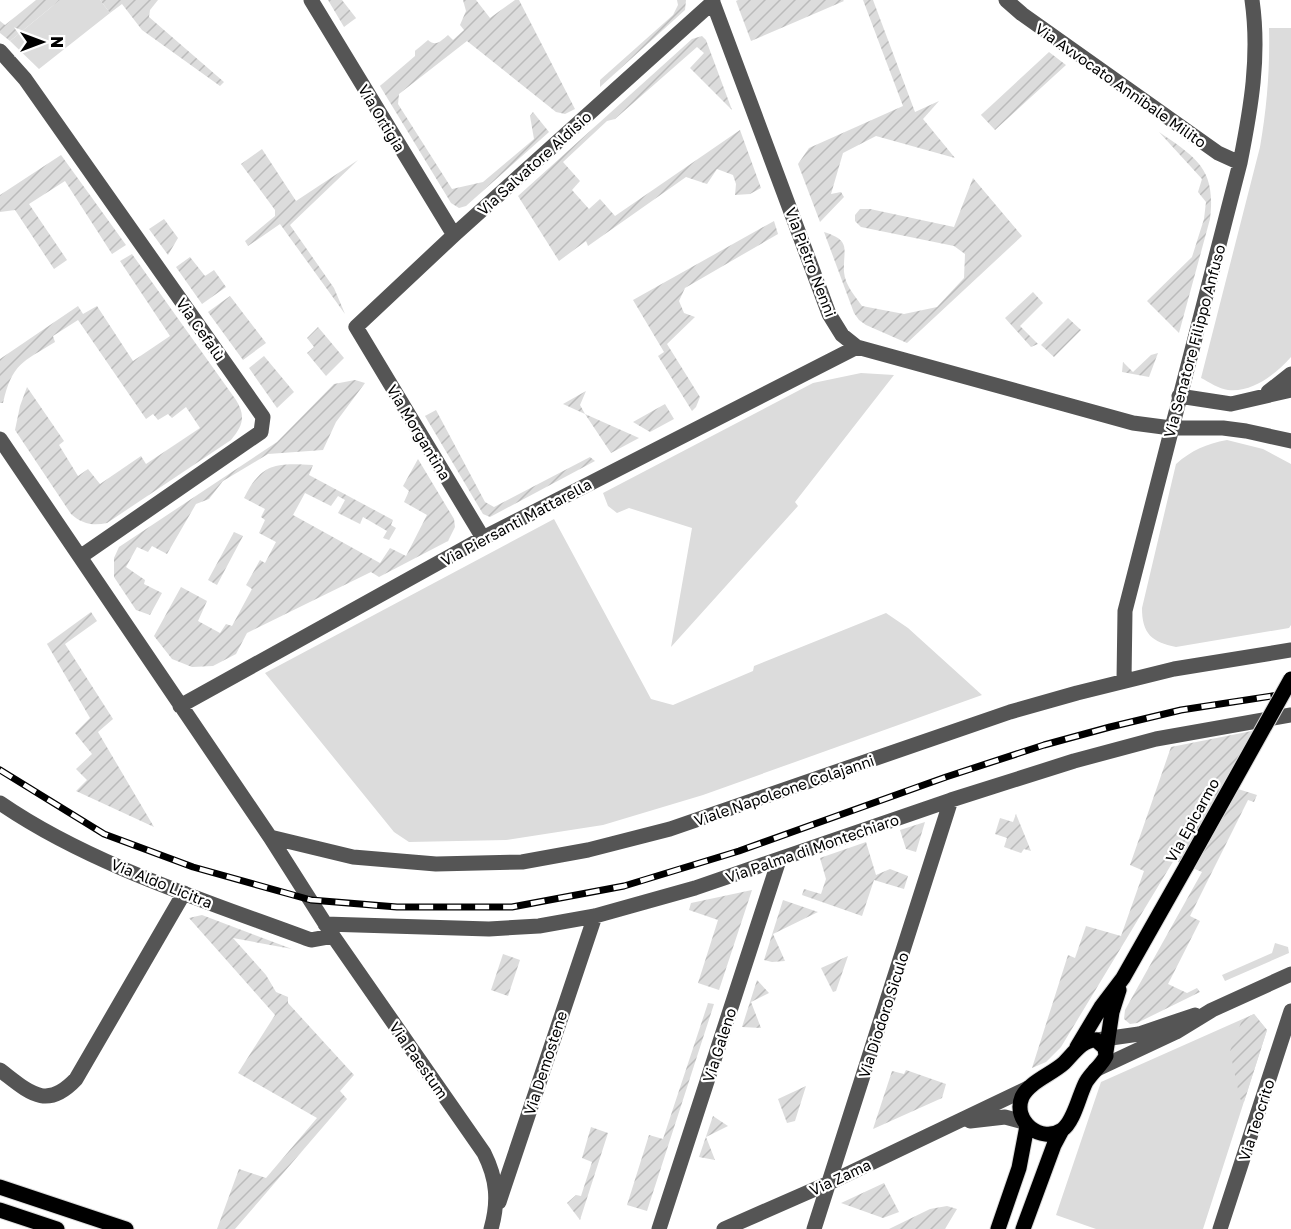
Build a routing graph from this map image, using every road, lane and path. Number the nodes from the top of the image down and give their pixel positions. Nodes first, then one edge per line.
1 (311, 0) edge
2 (1006, 0) edge
3 (1252, 0) edge
4 (713, 1) edge
5 (0, 51) edge
6 (1240, 163) junction
7 (454, 235) junction
8 (356, 327) joint
9 (856, 346) junction
10 (1291, 374) edge
11 (1291, 390) edge
12 (1179, 396) junction
13 (1252, 401) junction
14 (1171, 428) junction
15 (1246, 431) junction
16 (0, 439) edge
17 (1291, 441) edge
18 (1291, 454) edge
19 (483, 538) junction
20 (80, 557) junction
21 (1291, 650) edge
22 (1291, 679) edge
23 (1124, 680) junction
24 (180, 706) junction
25 (1291, 716) edge
26 (951, 800) junction
27 (0, 803) edge
28 (270, 837) junction
29 (779, 860) junction
30 (184, 893) junction
31 (595, 916) junction
32 (329, 930) junction
33 (1291, 974) edge
34 (1123, 978) junction
35 (1212, 1010) junction
36 (1291, 1011) edge
37 (1112, 1012) junction
38 (1127, 1036) junction
39 (1104, 1044) junction
40 (1072, 1055) junction
41 (0, 1070) edge
42 (1095, 1070) junction
43 (1028, 1088) junction
44 (955, 1123) junction
45 (1026, 1124) junction
46 (1062, 1130) junction
47 (829, 1183) junction
48 (0, 1187) edge
49 (0, 1210) edge
50 (496, 1211) junction
51 (57, 1229) edge
52 (126, 1229) edge
53 (491, 1229) edge
54 (659, 1229) edge
55 (724, 1229) edge
56 (814, 1229) edge
57 (998, 1229) edge
58 (1023, 1229) edge
59 (1220, 1229) edge

1 - 7 street, Via Ortigia
2 - 6 street, Via Avvocato Annibale Milito
3 - 6 street, Via Senatore Filippo Anfuso
4 - 7 street, Via Salvatore Aldisio
4 - 9 street, Via Pietro Nenni
5 - 20 street, Via Cefalù
6 - 12 street, Via Senatore Filippo Anfuso
7 - 8 street, Via Salvatore Aldisio
8 - 19 street, Via Morgantina
9 - 14 street
9 - 19 street, Via Piersanti Mattarella
10 - 13 street
11 - 13 street
12 - 13 street
12 - 14 street, Via Senatore Filippo Anfuso
14 - 15 street
14 - 23 street, Via Senatore Filippo Anfuso
15 - 17 street
15 - 18 street
16 - 20 street, Via Paestum
19 - 24 street, Via Piersanti Mattarella
20 - 24 street, Via Paestum
21 - 23 street, Viale Napoleone Colajanni
22 - 34 main road, Via Epicarmo, bridge
23 - 28 street, Viale Napoleone Colajanni
24 - 28 street, Via Paestum
25 - 26 street, Via Palma di Montechiaro
26 - 29 street, Via Palma di Montechiaro
26 - 47 street, Via Diodoro Siculo
27 - 30 street, Via Aldo Licitra
28 - 32 street, Via Paestum
29 - 31 street, Via Palma di Montechiaro
29 - 54 street, Via Galeno
30 - 32 street, Via Aldo Licitra
30 - 41 street
31 - 32 street, Via Palma di Montechiaro
31 - 50 street, Via Demostene
32 - 50 street, Via Paestum
33 - 35 street
34 - 37 main road
34 - 40 main road
35 - 38 street
35 - 42 street
36 - 59 street, Via Teocrito
37 - 38 street
37 - 39 main road
38 - 39 street
39 - 40 main road
39 - 42 main road
40 - 43 main road
42 - 46 main road
43 - 44 street, Via Zama
43 - 45 main road
44 - 45 street
44 - 47 street, Via Zama
45 - 46 main road
45 - 57 main road
46 - 58 main road
47 - 55 street, Via Zama
47 - 56 street, Via Diodoro Siculo
48 - 52 main road
49 - 51 main road
50 - 53 street, Via Paestum

